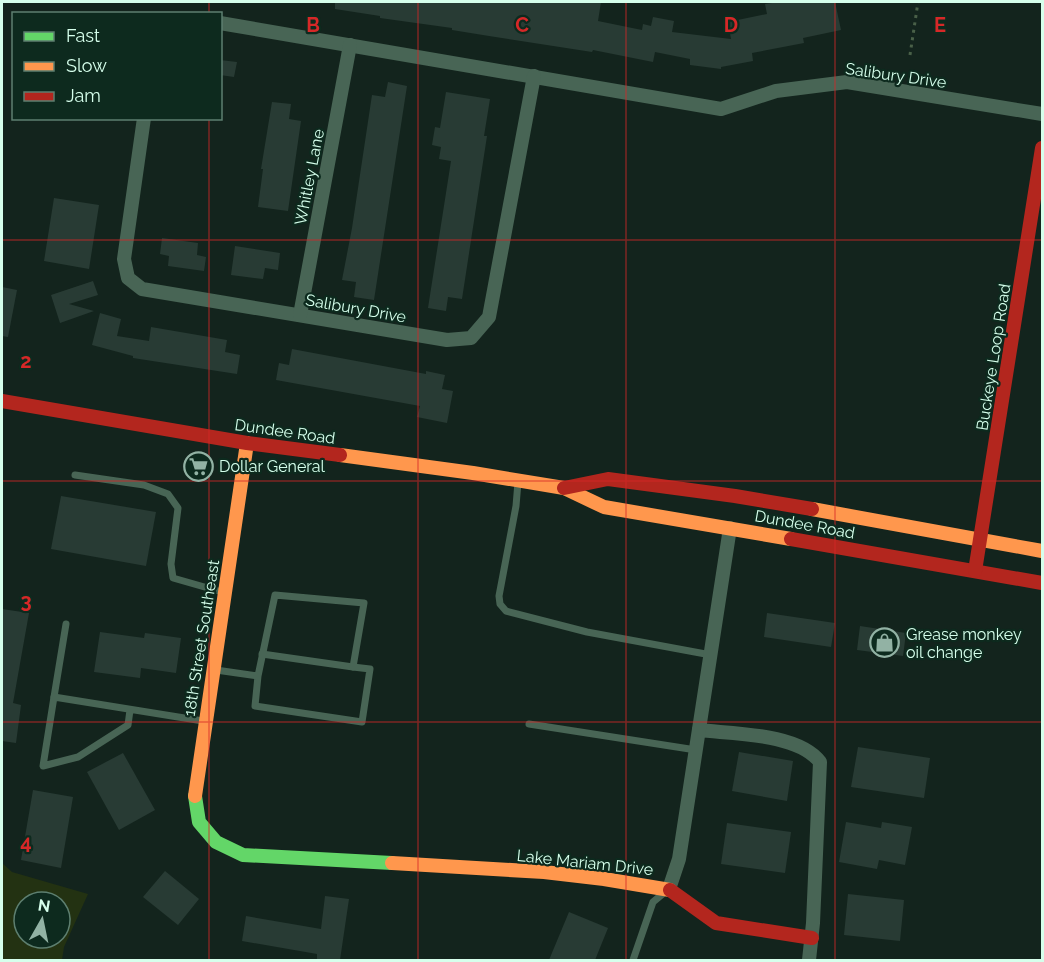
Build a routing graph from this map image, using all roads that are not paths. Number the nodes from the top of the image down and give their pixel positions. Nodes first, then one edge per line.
1 (222, 22) edge
2 (350, 45) junction
3 (534, 76) junction
4 (1042, 114) edge
5 (144, 120) edge
6 (1042, 148) edge
7 (300, 315) junction
8 (2, 401) edge
9 (247, 443) junction
10 (75, 476) dead end
11 (518, 481) junction
12 (564, 488) junction
13 (730, 528) junction
14 (980, 540) junction
15 (1042, 551) edge
16 (975, 571) junction
17 (1042, 583) edge
18 (225, 593) junction
19 (66, 624) dead end
20 (262, 654) junction
21 (711, 656) junction
22 (353, 667) junction
23 (213, 670) junction
24 (258, 676) junction
25 (54, 697) junction
26 (130, 710) junction
27 (205, 722) junction
28 (529, 724) dead end
29 (699, 730) junction
30 (696, 750) junction
31 (209, 834) joint
32 (669, 889) junction
33 (812, 938) junction
34 (633, 960) edge
35 (809, 960) edge

1 - 2 street, Salibury Drive
2 - 3 street, Salibury Drive
2 - 7 street, Whitley Lane
3 - 4 street, Salibury Drive
3 - 7 street, Salibury Drive
5 - 7 street, Salibury Drive
6 - 14 main road, Buckeye Loop Road
8 - 9 main road, Dundee Road
9 - 11 main road, Dundee Road
9 - 18 main road, 18th Street Southeast
10 - 18 lane
11 - 12 main road, Dundee Road
11 - 21 lane
12 - 13 main road, Dundee Road
12 - 14 main road, Dundee Road
13 - 16 main road, Dundee Road
13 - 21 street, Lake Mariam Drive
14 - 15 main road, Dundee Road
14 - 16 main road, Buckeye Loop Road
16 - 17 main road, Dundee Road
18 - 23 main road, 18th Street Southeast
19 - 25 lane
20 - 22 lane
20 - 22 lane
20 - 24 lane
21 - 29 street, Lake Mariam Drive
22 - 24 lane
23 - 24 lane
23 - 27 main road, 18th Street Southeast
25 - 26 lane
25 - 26 lane
26 - 27 lane
27 - 31 main road, 18th Street Southeast
28 - 30 lane
29 - 30 street, Lake Mariam Drive
29 - 33 street
30 - 32 street, Lake Mariam Drive
31 - 32 main road, Lake Mariam Drive
32 - 33 main road
32 - 34 lane
33 - 35 street

